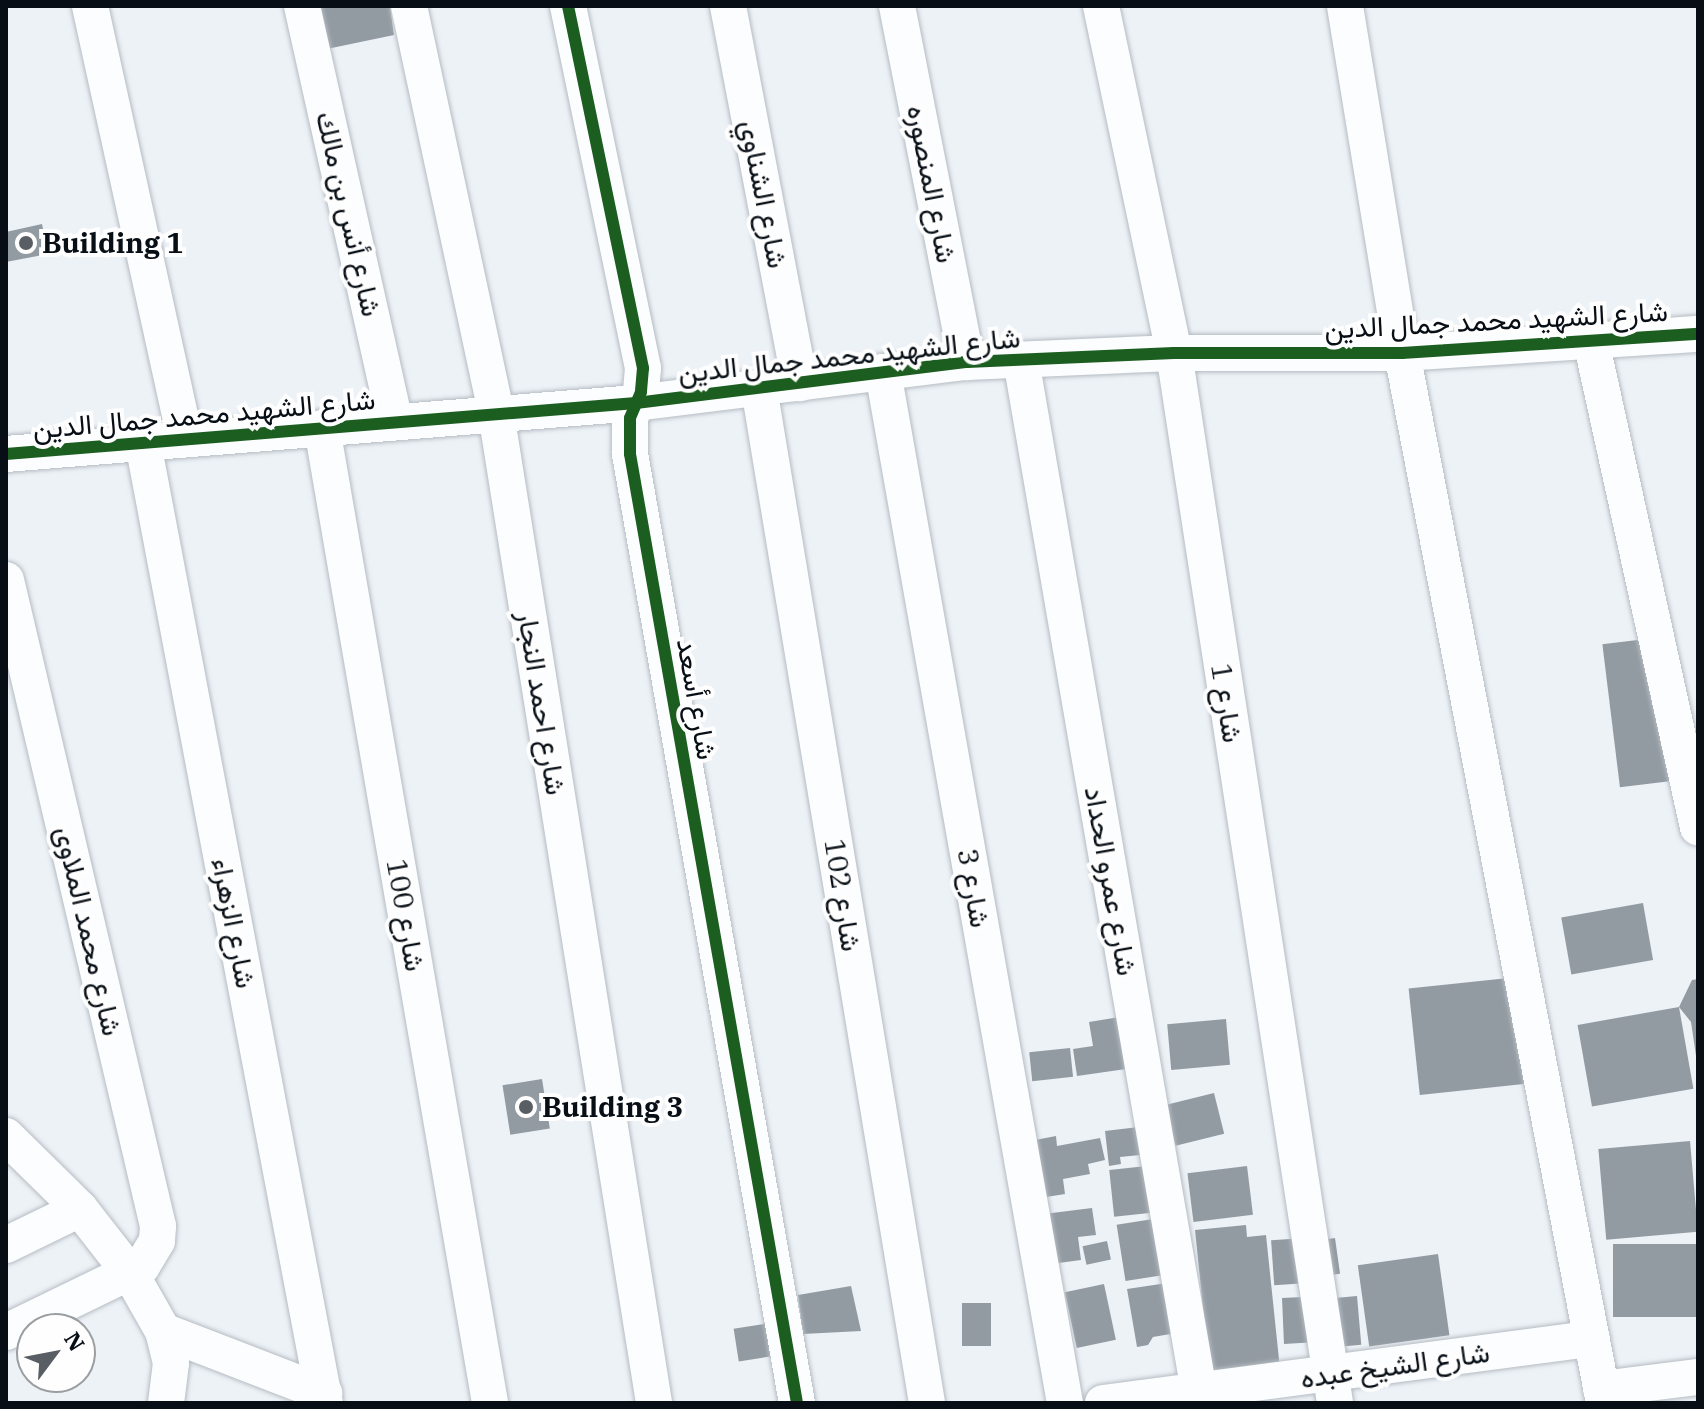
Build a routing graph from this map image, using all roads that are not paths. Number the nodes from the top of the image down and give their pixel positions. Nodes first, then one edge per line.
1 (90, 6) edge
2 (302, 6) edge
3 (409, 6) edge
4 (568, 6) edge
5 (728, 6) edge
6 (897, 6) edge
7 (1101, 6) edge
8 (1345, 6) edge
9 (1698, 334) edge
10 (1591, 341) junction
11 (1174, 353) junction
12 (1402, 353) junction
13 (1021, 360) junction
14 (967, 362) junction
15 (883, 372) junction
16 (800, 383) junction
17 (759, 388) junction
18 (636, 403) junction
19 (496, 413) junction
20 (395, 422) junction
21 (322, 428) junction
22 (185, 439) junction
23 (143, 443) junction
24 (6, 454) edge
25 (6, 580) edge
26 (1698, 827) edge
27 (6, 1136) edge
28 (80, 1209) junction
29 (6, 1245) edge
30 (130, 1273) junction
31 (163, 1331) junction
32 (6, 1332) edge
33 (1592, 1339) junction
34 (1698, 1377) edge
35 (1332, 1388) edge
36 (1602, 1396) edge
37 (1200, 1397) edge
38 (324, 1398) edge
39 (166, 1403) edge
40 (490, 1403) edge
41 (654, 1403) edge
42 (797, 1403) edge
43 (927, 1403) edge
44 (1065, 1403) edge
45 (1103, 1403) edge

1 - 22 street
2 - 20 street, شارع أنس بن مالك
3 - 19 street, شارع احمد النجار
4 - 18 street, شارع أسعد
5 - 16 street, شارع الشناوي
6 - 14 street, شارع المنصوره
7 - 11 street, شارع 1
8 - 12 street
9 - 10 street, شارع الشهيد محمد جمال الدين
10 - 12 street, شارع الشهيد محمد جمال الدين
10 - 26 street
11 - 12 street, شارع الشهيد محمد جمال الدين
11 - 13 street, شارع الشهيد محمد جمال الدين
11 - 35 street, شارع 1
12 - 33 street
13 - 14 street, شارع الشهيد محمد جمال الدين
13 - 37 street, شارع عمرو الحداد
14 - 15 street, شارع الشهيد محمد جمال الدين
15 - 16 street, شارع الشهيد محمد جمال الدين
15 - 44 street, شارع 3
16 - 17 street, شارع الشهيد محمد جمال الدين
17 - 18 street, شارع الشهيد محمد جمال الدين
17 - 43 street, شارع 102
18 - 19 street, شارع الشهيد محمد جمال الدين
18 - 42 street, شارع أسعد
19 - 20 street, شارع الشهيد محمد جمال الدين
19 - 41 street, شارع احمد النجار
20 - 21 street, شارع الشهيد محمد جمال الدين
21 - 22 street, شارع الشهيد محمد جمال الدين
21 - 40 street, شارع 100
22 - 23 street, شارع الشهيد محمد جمال الدين
23 - 24 street, شارع الشهيد محمد جمال الدين
23 - 38 street, شارع الزهراء
25 - 30 street, شارع محمد الملاوى
27 - 28 street
28 - 29 street
28 - 30 street
30 - 31 street
30 - 32 street
31 - 38 street
31 - 39 street
33 - 35 street, شارع الشيخ عبده
33 - 36 street
34 - 36 street
35 - 37 street, شارع الشيخ عبده
37 - 45 street, شارع الشيخ عبده

